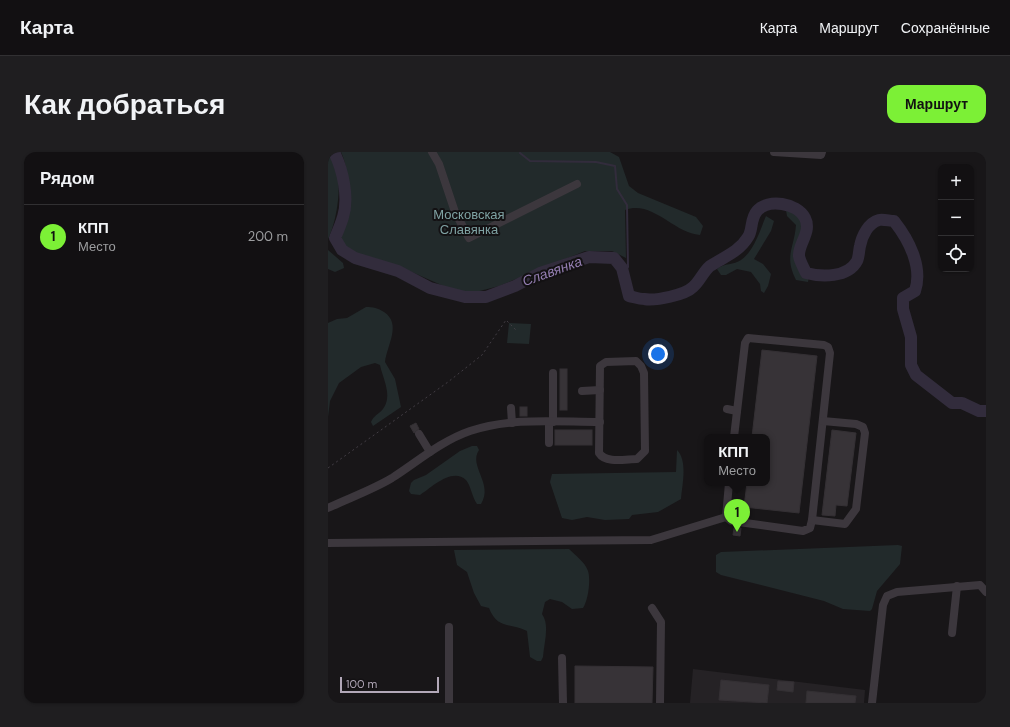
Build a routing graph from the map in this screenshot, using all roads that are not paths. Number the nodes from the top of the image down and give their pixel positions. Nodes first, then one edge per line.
1 (432, 152) edge
2 (774, 152) edge
3 (822, 152) edge
4 (577, 184) dead end
5 (553, 373) dead end
6 (600, 390) junction
7 (582, 391) dead end
8 (511, 408) dead end
9 (727, 409) dead end
10 (737, 411) junction
11 (823, 420) junction
12 (551, 422) junction
13 (600, 422) junction
14 (512, 423) junction
15 (419, 434) dead end
16 (734, 434) edge
17 (548, 443) dead end
18 (430, 452) junction
19 (729, 486) edge
20 (328, 508) edge
21 (726, 517) junction
22 (812, 520) junction
23 (328, 543) edge
24 (957, 586) junction
25 (986, 592) edge
26 (652, 608) dead end
27 (448, 627) dead end
28 (952, 634) dead end
29 (562, 658) dead end
30 (449, 703) edge
31 (562, 703) edge
32 (660, 703) edge
33 (872, 703) edge

1 - 4 lane
2 - 3 lane
5 - 12 lane
6 - 7 lane
6 - 13 lane
6 - 13 lane
8 - 14 lane
9 - 10 lane
10 - 11 lane
10 - 16 lane
11 - 22 lane
11 - 22 lane
12 - 13 lane
12 - 14 lane
12 - 17 lane
14 - 18 lane
15 - 18 lane
18 - 20 lane
19 - 21 lane
21 - 22 lane
21 - 23 lane
24 - 25 lane
24 - 28 lane
24 - 33 lane
26 - 32 lane
27 - 30 lane
29 - 31 lane

